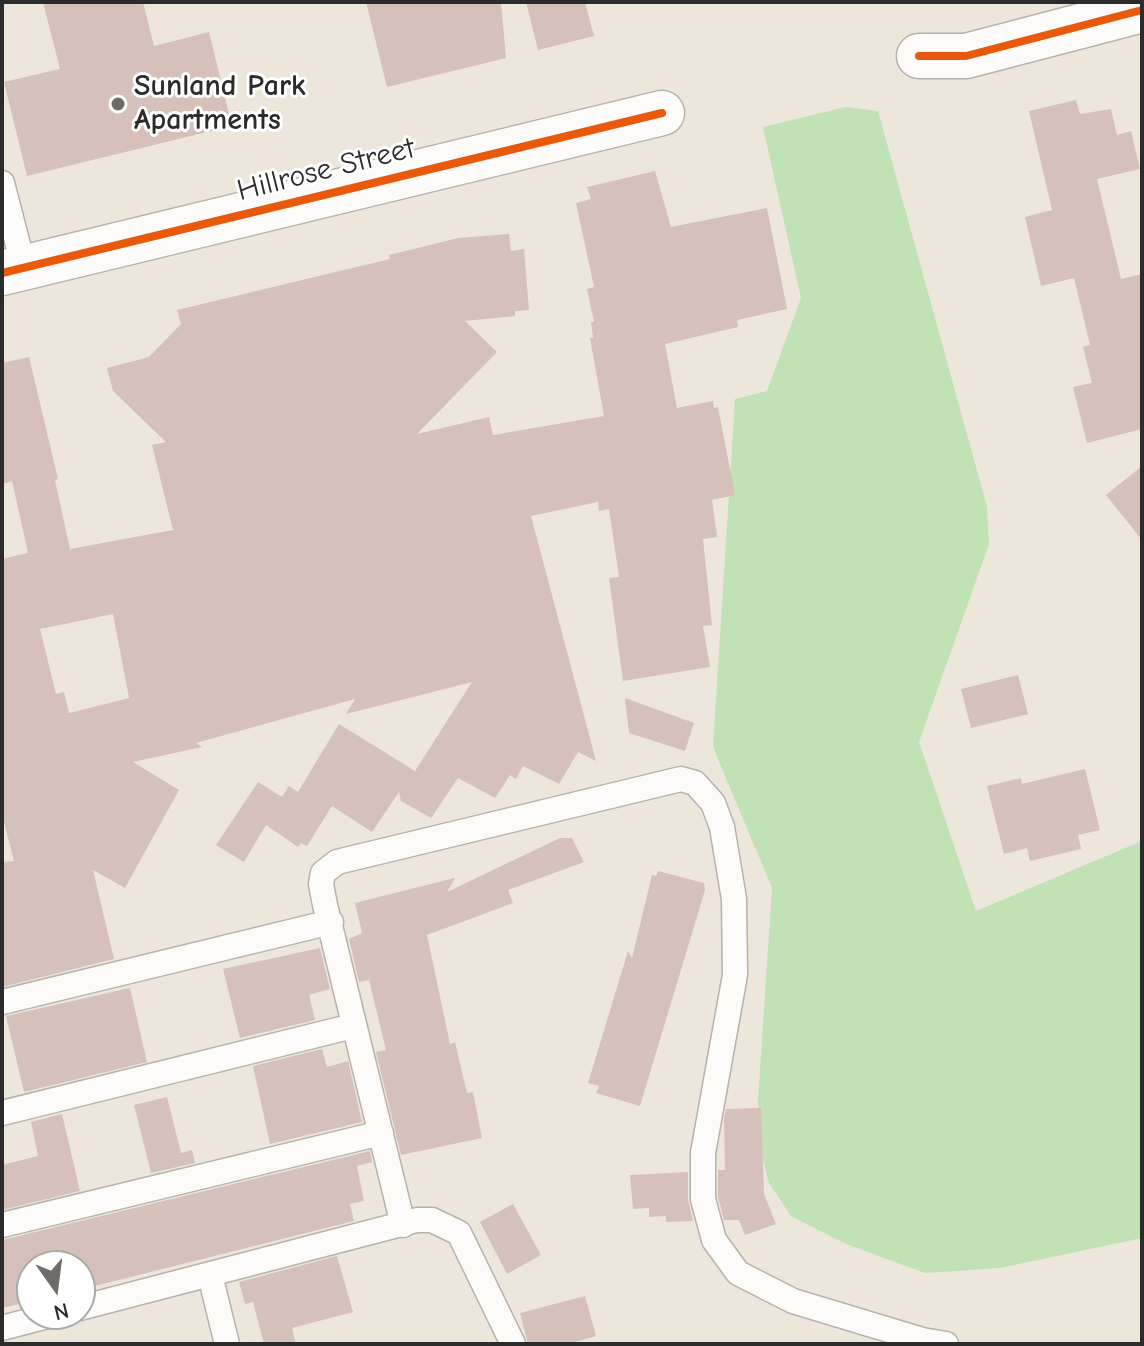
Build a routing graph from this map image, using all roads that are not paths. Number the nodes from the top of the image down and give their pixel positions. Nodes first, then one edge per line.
1 (1142, 10) edge
2 (919, 56) dead end
3 (662, 113) dead end
4 (2, 183) edge
5 (13, 270) edge
6 (331, 922) junction
7 (2, 1002) edge
8 (353, 1026) junction
9 (2, 1113) edge
10 (381, 1133) junction
11 (2, 1225) edge
12 (403, 1225) junction
13 (210, 1275) junction
14 (96, 1304) edge
15 (227, 1344) edge
16 (513, 1344) edge
17 (946, 1344) edge

1 - 2 street
3 - 5 street, Hillrose Street
4 - 5 lane
6 - 7 lane
6 - 8 lane
6 - 17 lane
8 - 9 lane
8 - 10 lane
10 - 11 lane
10 - 12 lane
12 - 13 lane
12 - 16 lane
13 - 14 lane
13 - 15 lane

